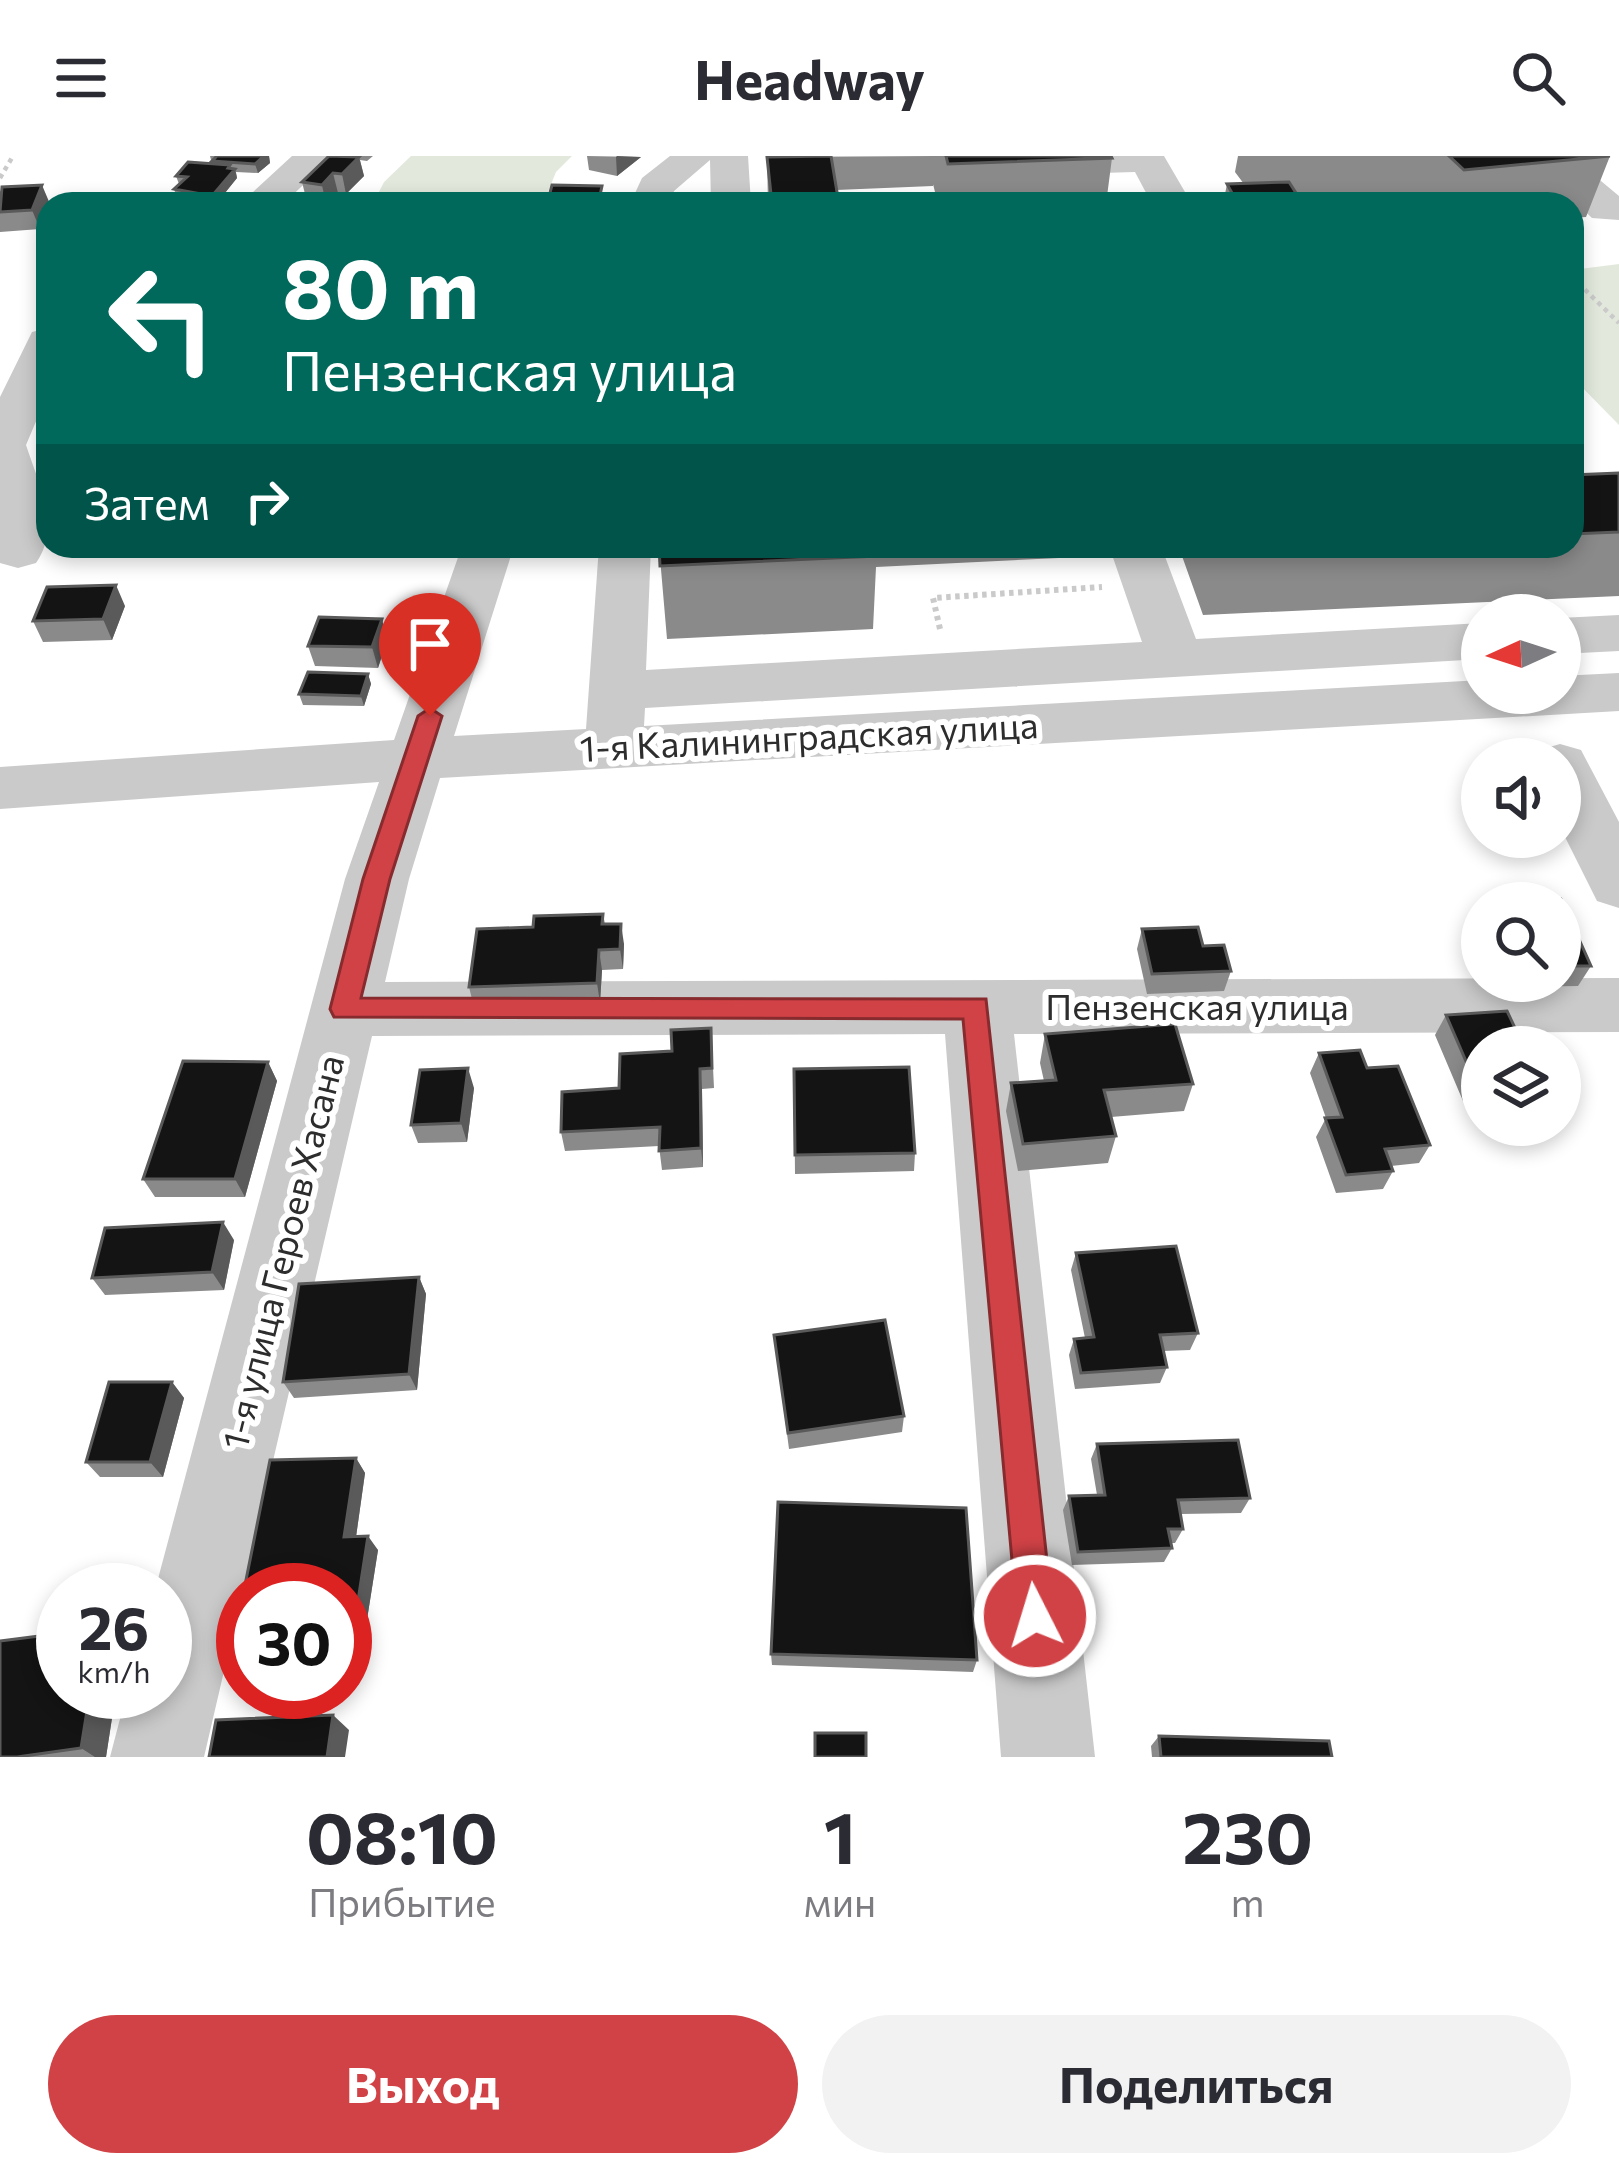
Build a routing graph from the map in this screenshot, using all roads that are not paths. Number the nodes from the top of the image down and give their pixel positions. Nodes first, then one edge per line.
1 (315, 156) edge
2 (694, 156) edge
3 (729, 156) edge
4 (993, 156) edge
5 (1396, 156) edge
6 (1598, 156) edge
7 (1160, 158) edge
8 (274, 192) edge
9 (654, 192) edge
10 (730, 192) edge
11 (1169, 192) edge
12 (1615, 198) edge
13 (1584, 234) edge
14 (36, 368) edge
15 (17, 552) dead end
16 (484, 558) edge
17 (638, 558) edge
18 (1142, 565) edge
19 (1619, 633) edge
20 (1581, 635) edge
21 (1461, 642) edge
22 (1175, 659) junction
23 (1619, 692) edge
24 (1581, 693) edge
25 (1461, 697) edge
26 (616, 720) junction
27 (416, 759) junction
28 (0, 788) edge
29 (1581, 808) edge
30 (1619, 884) edge
31 (1619, 1005) edge
32 (976, 1007) junction
33 (344, 1009) junction
34 (157, 1757) edge
35 (1048, 1757) edge

1 - 8 street
2 - 9 street
3 - 10 street
4 - 7 street
5 - 12 street
6 - 12 street
7 - 11 street
12 - 13 street
14 - 15 street
16 - 27 street, 1-я улица Героев Хасана
17 - 26 street
18 - 22 street
19 - 20 street
21 - 22 street
22 - 26 street
23 - 24 street, 1-я Калининградская улица
25 - 26 street, 1-я Калининградская улица
26 - 27 street, 1-я Калининградская улица
27 - 28 street, 1-я Калининградская улица
27 - 33 street, 1-я улица Героев Хасана
29 - 30 street
31 - 32 street, Пензенская улица
32 - 33 street, Пензенская улица
32 - 35 street
33 - 34 street, 1-я улица Героев Хасана

